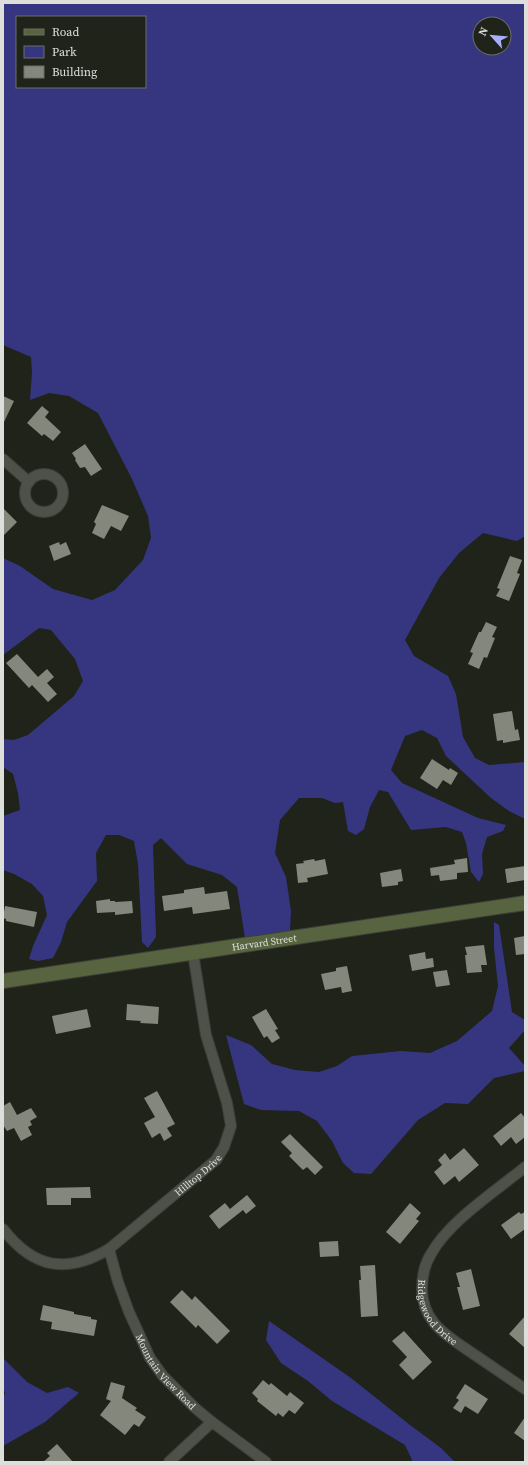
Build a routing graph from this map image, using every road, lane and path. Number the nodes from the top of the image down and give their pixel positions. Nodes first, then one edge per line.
1 (3, 459) edge
2 (29, 482) dead end
3 (525, 903) edge
4 (193, 953) junction
5 (3, 981) edge
6 (525, 1168) edge
7 (3, 1229) edge
8 (109, 1249) junction
9 (525, 1389) edge
10 (212, 1422) junction
11 (169, 1462) edge
12 (266, 1462) edge

1 - 2 street
3 - 4 main road, Harvard Street
4 - 5 main road, Harvard Street
4 - 8 street, Hilltop Drive
6 - 9 street, Ridgewood Drive
7 - 8 street, Hilltop Drive
8 - 10 street, Mountain View Road
10 - 11 street
10 - 12 street, Mountain View Road

